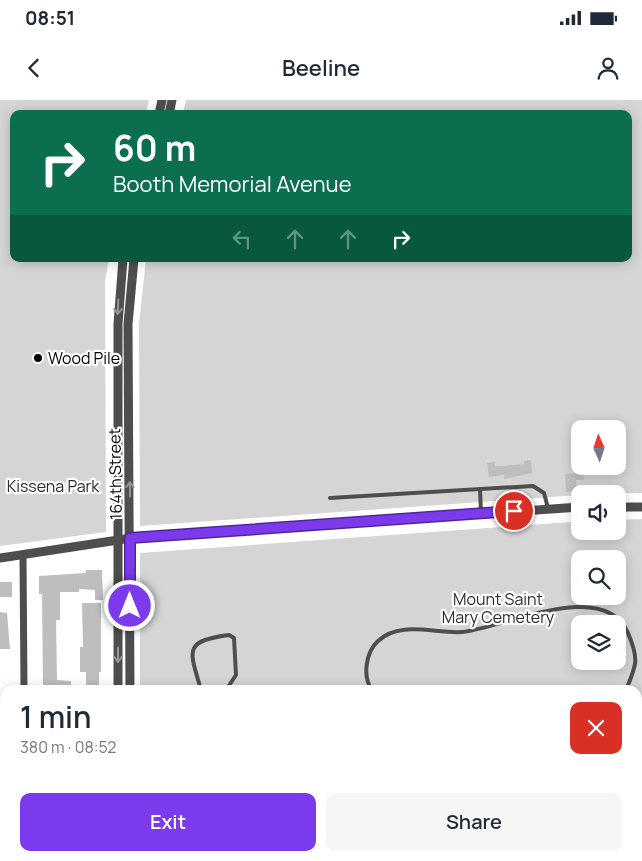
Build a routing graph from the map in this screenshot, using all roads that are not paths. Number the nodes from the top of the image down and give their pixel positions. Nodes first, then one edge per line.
1 (123, 262) edge
2 (134, 262) edge
3 (480, 489) junction
4 (330, 498) dead end
5 (571, 507) edge
6 (626, 507) edge
7 (642, 507) edge
8 (548, 508) junction
9 (482, 513) junction
10 (130, 538) junction
11 (117, 540) junction
12 (24, 555) junction
13 (0, 558) edge
14 (24, 685) edge
15 (118, 685) edge
16 (130, 685) edge
17 (200, 685) edge
18 (230, 685) edge
19 (370, 685) edge
20 (628, 685) edge

1 -> 11 street, 164th Street
10 -> 2 street, 164th Street
3 - 4 lane
3 - 8 lane
3 - 9 lane
5 - 8 street
6 - 7 street
8 - 9 street
9 - 10 street
10 - 11 street
10 - 16 street, 164th Street
11 - 12 street
11 -> 15 street, 164th Street
12 - 13 street
12 - 14 street
17 - 18 lane
19 - 20 lane

